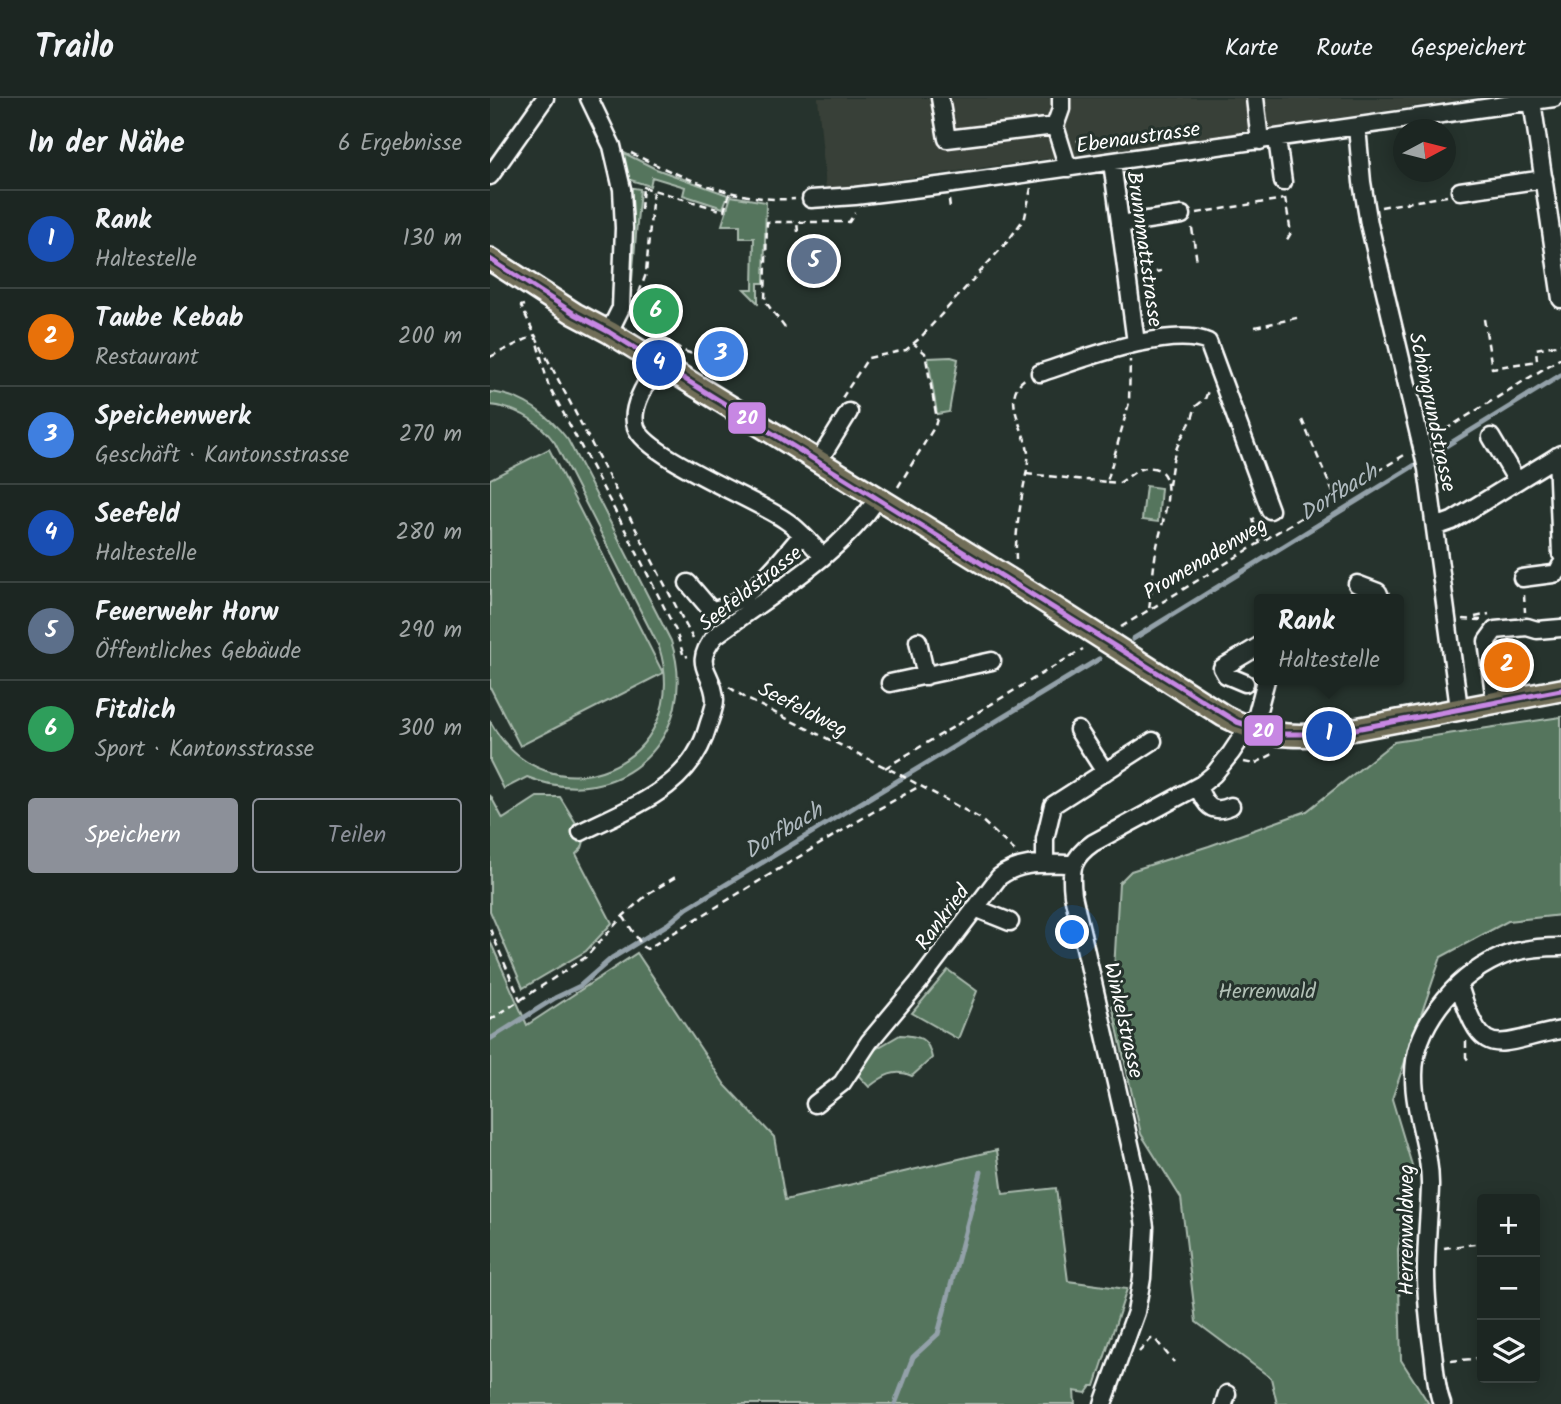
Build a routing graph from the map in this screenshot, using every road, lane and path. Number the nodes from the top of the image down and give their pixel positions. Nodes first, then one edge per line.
1 (545, 98) edge
2 (589, 98) edge
3 (940, 98) edge
4 (948, 98) edge
5 (1061, 98) edge
6 (1255, 98) edge
7 (1554, 98) edge
8 (1532, 101) junction
9 (944, 122) junction
10 (1055, 126) junction
11 (1357, 127) junction
12 (1074, 138) dead end
13 (1277, 139) junction
14 (1261, 141) junction
15 (1118, 143) dead end
16 (612, 146) junction
17 (1112, 162) junction
18 (1068, 168) junction
19 (1030, 173) junction
20 (490, 176) edge
21 (620, 180) junction
22 (1550, 186) edge
23 (653, 190) junction
24 (1284, 190) junction
25 (1460, 191) joint
26 (730, 192) junction
27 (855, 197) junction
28 (811, 199) joint
29 (1376, 208) dead end
30 (1186, 215) junction
31 (797, 222) junction
32 (1121, 224) junction
33 (798, 232) dead end
34 (1285, 243) dead end
35 (490, 260) edge
36 (1197, 262) dead end
37 (1161, 271) dead end
38 (1137, 275) dead end
39 (639, 295) dead end
40 (1561, 299) edge
41 (530, 300) dead end
42 (631, 317) dead end
43 (1301, 317) dead end
44 (1483, 319) dead end
45 (1255, 327) dead end
46 (785, 328) dead end
47 (608, 332) junction
48 (535, 335) junction
49 (913, 344) junction
50 (1561, 344) edge
51 (1133, 349) junction
52 (490, 357) edge
53 (1561, 358) edge
54 (659, 363) junction
55 (722, 363) dead end
56 (1040, 373) joint
57 (1209, 390) dead end
58 (845, 406) joint
59 (1302, 420) dead end
60 (1491, 437) dead end
61 (1422, 445) junction
62 (1559, 455) edge
63 (818, 461) junction
64 (1026, 474) junction
65 (1517, 481) junction
66 (1107, 482) junction
67 (1169, 485) junction
68 (885, 497) junction
69 (1336, 498) junction
70 (1270, 510) joint
71 (1435, 527) junction
72 (802, 535) junction
73 (1260, 544) junction
74 (1561, 554) edge
75 (823, 557) junction
76 (1561, 565) edge
77 (1013, 570) dead end
78 (1521, 578) joint
79 (688, 583) dead end
80 (1357, 583) dead end
81 (1379, 594) edge
82 (1149, 610) junction
83 (1519, 613) dead end
84 (1484, 614) dead end
85 (1474, 618) junction
86 (1491, 619) dead end
87 (1455, 620) dead end
88 (1561, 624) edge
89 (1115, 630) dead end
90 (694, 641) dead end
91 (918, 641) dead end
92 (1088, 646) dead end
93 (1254, 649) edge
94 (697, 654) dead end
95 (992, 661) dead end
96 (708, 676) junction
97 (926, 676) junction
98 (1245, 683) dead end
99 (890, 684) dead end
100 (1265, 685) edge
101 (1561, 690) edge
102 (1496, 702) junction
103 (1459, 708) junction
104 (1247, 728) junction
105 (1078, 730) dead end
106 (1153, 741) dead end
107 (1275, 751) dead end
108 (1241, 761) dead end
109 (885, 768) junction
110 (1105, 772) junction
111 (920, 786) junction
112 (1198, 787) junction
113 (1231, 806) dead end
114 (581, 832) dead end
115 (1045, 864) junction
116 (1073, 864) junction
117 (1021, 866) junction
118 (679, 875) dead end
119 (975, 908) junction
120 (623, 916) junction
121 (1010, 922) dead end
122 (490, 929) edge
123 (1561, 947) edge
124 (1459, 985) junction
125 (521, 1002) junction
126 (490, 1020) edge
127 (1561, 1030) edge
128 (1465, 1037) dead end
129 (1469, 1061) dead end
130 (815, 1104) dead end
131 (1477, 1244) edge
132 (1443, 1248) dead end
133 (1134, 1349) dead end
134 (1477, 1359) edge
135 (1174, 1362) dead end
136 (1434, 1363) junction
137 (1103, 1404) edge
138 (1442, 1404) edge

1 - 20 street
2 - 16 street
3 - 9 street
4 - 9 street
5 - 10 street
6 - 14 street
7 - 8 street, Ebenaustrasse
8 - 11 street, Ebenaustrasse
8 - 22 street
9 - 10 street
10 - 18 street
11 - 13 street, Ebenaustrasse
11 - 61 street, Schöngrundstrasse
12 - 15 path
13 - 14 street, Ebenaustrasse
13 - 24 street
14 - 17 street, Ebenaustrasse
16 - 21 street
16 - 26 path
17 - 18 street, Ebenaustrasse
17 - 32 street, Brunnmattstrasse
18 - 19 street, Ebenaustrasse
19 - 27 street, Ebenaustrasse
19 - 49 path
21 - 23 path
21 - 47 street
22 - 25 street
22 - 40 street
23 - 26 path
23 - 39 path
24 - 30 path
24 - 34 path
25 - 29 path
26 - 28 path
27 - 28 street, Ebenaustrasse
27 - 31 path
30 - 32 street
30 - 36 path
31 - 33 path
31 - 46 path
32 - 51 street, Brunnmattstrasse
35 - 47 main road
37 - 38 path
41 - 48 path
42 - 55 path
43 - 45 path
44 - 50 path
47 - 54 main road
48 - 52 path
48 - 90 path
48 - 94 path
49 - 58 path
49 - 68 path
51 - 56 street, Brunnmattstrasse
51 - 66 path
51 - 70 street, Brunnmattstrasse
53 - 61 path, Promenadenweg
54 - 63 main road
54 - 72 street
56 - 64 path
57 - 67 path
58 - 63 street
59 - 69 path
60 - 65 street
61 - 69 path, Promenadenweg
61 - 71 street, Schöngrundstrasse
62 - 65 street
62 - 74 street
63 - 68 main road
64 - 66 path
64 - 77 path
65 - 71 street
66 - 67 path
67 - 82 path
68 - 75 street, Seefeldstrasse
68 - 104 main road
69 - 73 path, Promenadenweg
70 - 73 path
71 - 103 street, Schöngrundstrasse
72 - 75 street
72 - 79 street
73 - 82 path, Promenadenweg
75 - 96 street, Seefeldstrasse
76 - 78 street
78 - 83 path
80 - 81 street
82 - 89 path, Promenadenweg
84 - 85 path
85 - 86 path
85 - 87 path
88 - 102 street
91 - 97 street
92 - 109 path
93 - 98 street
95 - 97 street
96 - 109 path, Seefeldweg
96 - 114 street, Seefeldstrasse
97 - 99 street
100 - 104 street
101 - 102 main road
102 - 103 main road
103 - 104 main road
104 - 112 street
105 - 110 street
106 - 110 street
107 - 108 path
109 - 111 path, Seefeldweg
110 - 115 street
111 - 117 path
111 - 120 path
112 - 113 street
112 - 116 street
115 - 116 street, Rankried
115 - 117 street, Rankried
116 - 137 street, Winkelstrasse
117 - 119 street, Rankried
118 - 120 path
119 - 121 street
119 - 130 street, Rankried
120 - 125 path
122 - 125 path
123 - 124 street, Herrenwaldweg
124 - 127 street
124 - 136 street, Herrenwaldweg
125 - 126 path
128 - 129 path
131 - 132 path
133 - 135 path
134 - 136 path
136 - 138 street, Herrenwaldweg

